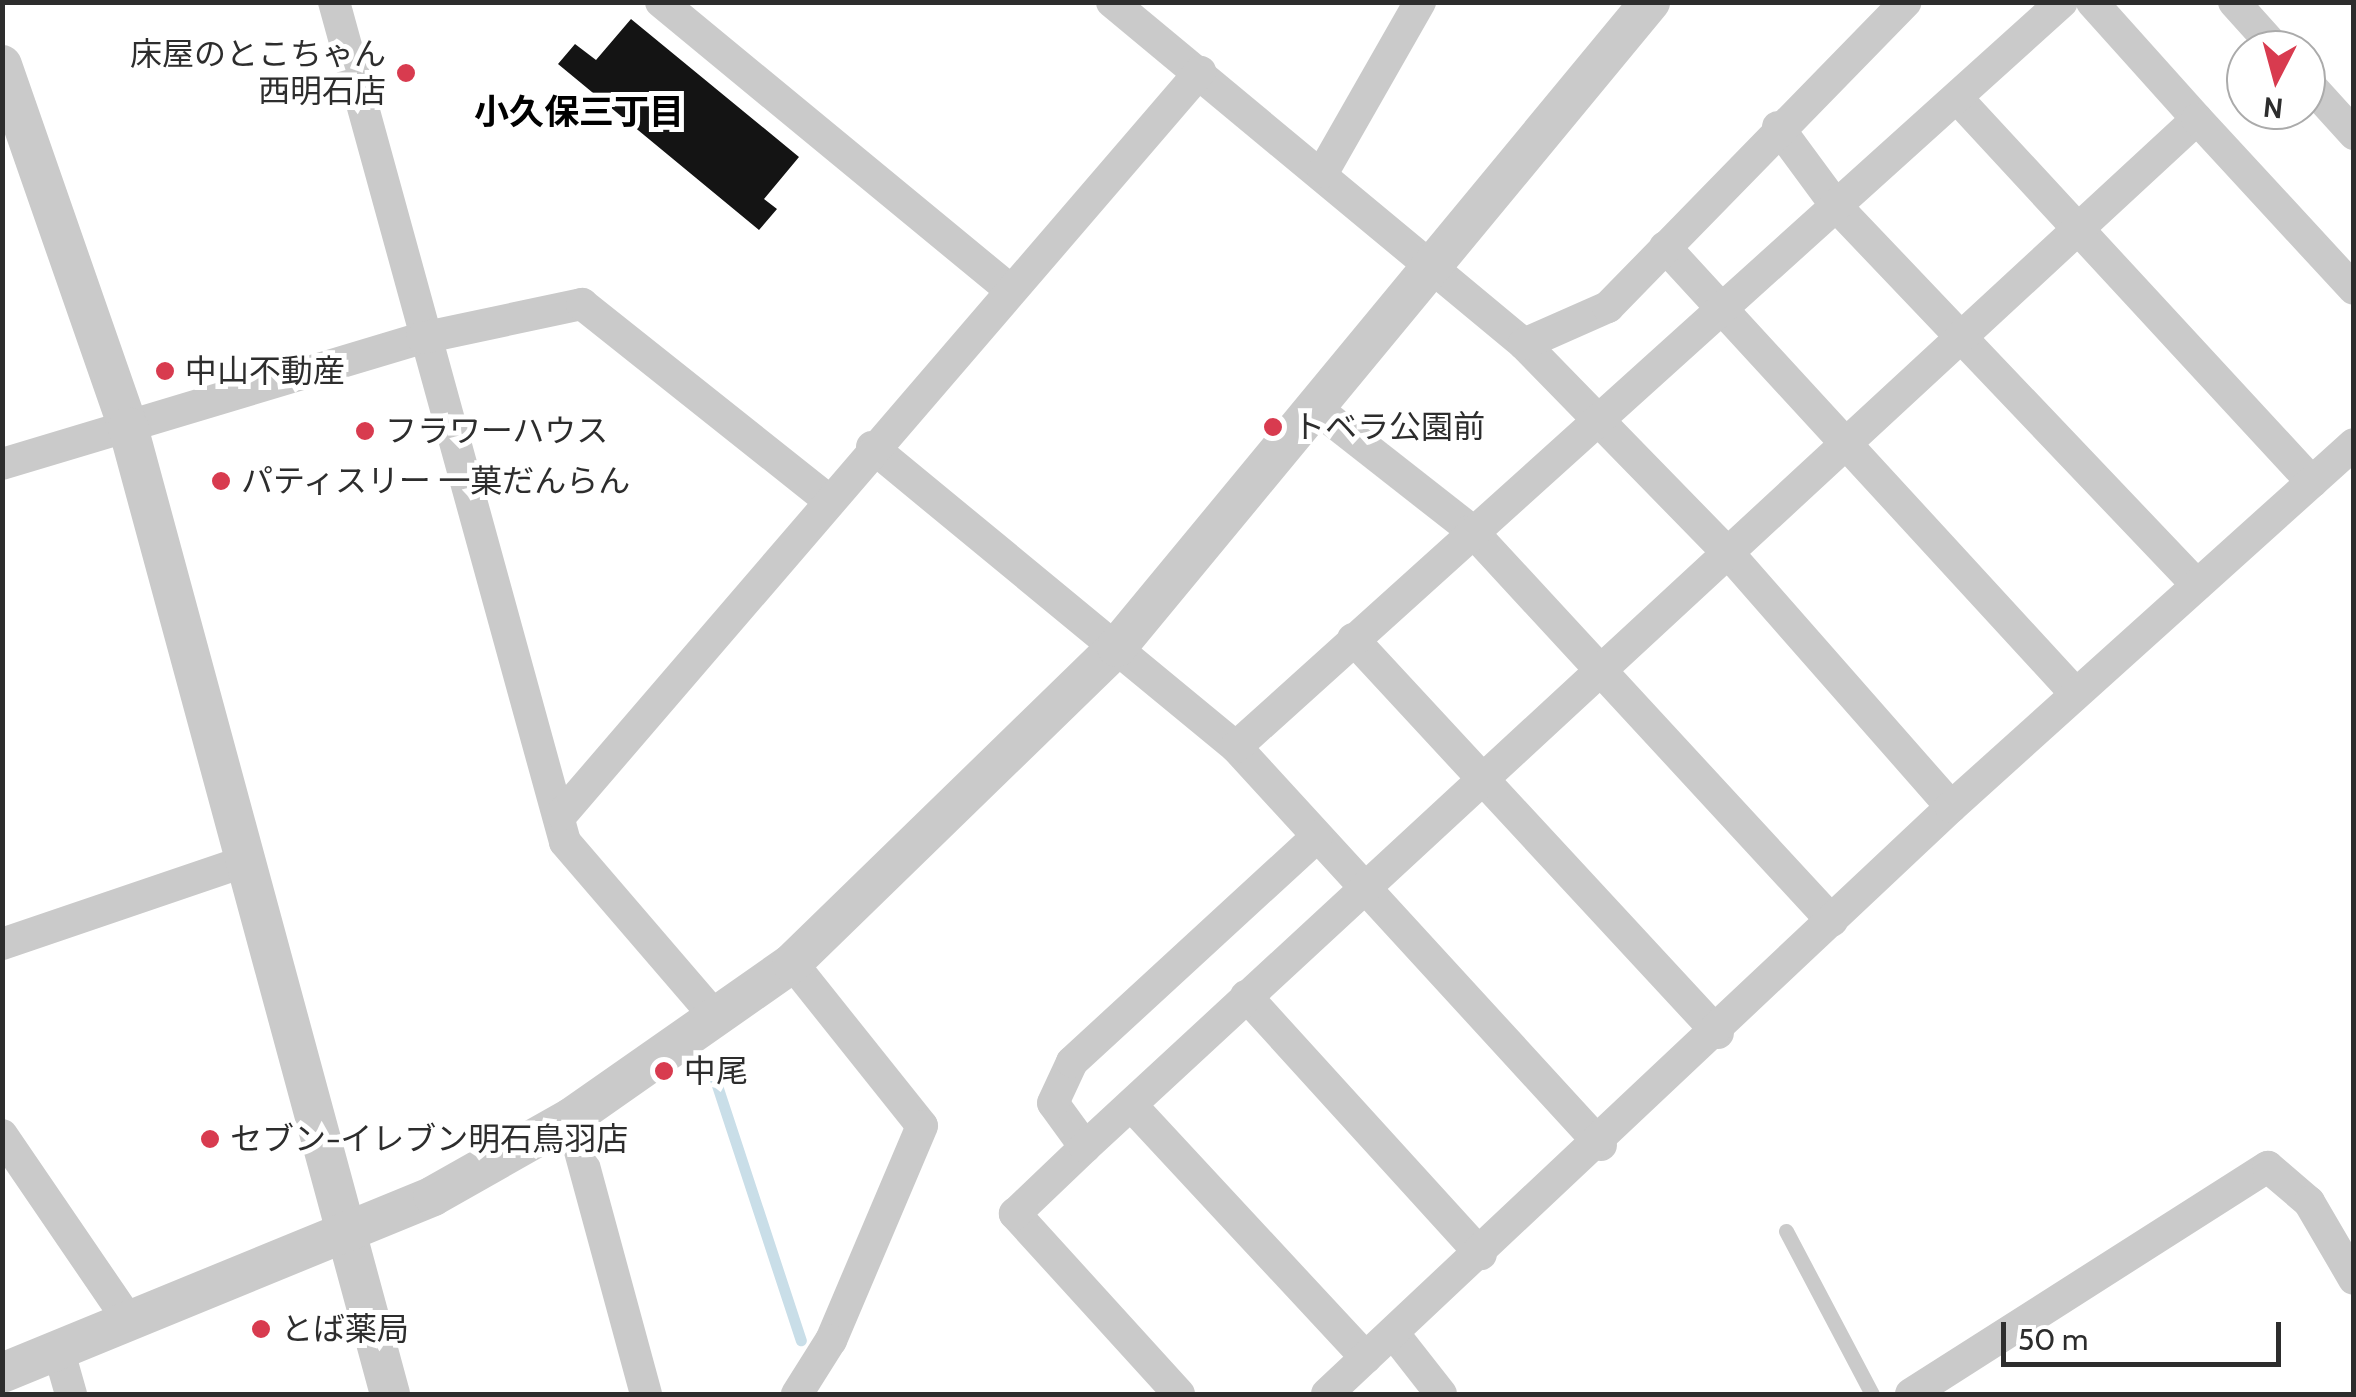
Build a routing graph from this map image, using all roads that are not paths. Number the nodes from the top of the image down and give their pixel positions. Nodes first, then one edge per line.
1 (334, 2) edge
2 (661, 2) edge
3 (1112, 2) edge
4 (1420, 2) edge
5 (1650, 2) edge
6 (1906, 2) edge
7 (2062, 2) edge
8 (2092, 2) edge
9 (2234, 2) edge
10 (2260, 30) edge
11 (2, 66) edge
12 (1200, 72) junction
13 (1956, 98) junction
14 (2326, 104) edge
15 (2197, 119) junction
16 (1778, 127) junction
17 (2354, 134) edge
18 (1323, 172) junction
19 (1837, 207) junction
20 (2076, 232) junction
21 (1666, 246) junction
22 (1428, 265) junction
23 (1008, 288) junction
24 (2354, 289) edge
25 (1723, 310) junction
26 (1963, 337) junction
27 (422, 338) junction
28 (1524, 344) junction
29 (1313, 406) junction
30 (1600, 422) junction
31 (128, 427) junction
32 (2354, 444) edge
33 (1847, 445) junction
34 (872, 447) junction
35 (2, 464) edge
36 (2312, 482) junction
37 (827, 500) junction
38 (1471, 530) junction
39 (1730, 555) junction
40 (2197, 584) junction
41 (1353, 638) junction
42 (1117, 647) junction
43 (1600, 673) junction
44 (2076, 694) junction
45 (1236, 747) junction
46 (1486, 776) junction
47 (1951, 806) junction
48 (562, 814) junction
49 (1318, 837) junction
50 (243, 862) junction
51 (1362, 887) junction
52 (1832, 921) junction
53 (2, 944) edge
54 (792, 963) junction
55 (1246, 996) junction
56 (712, 1013) junction
57 (1718, 1033) junction
58 (1131, 1104) junction
59 (571, 1118) junction
60 (2, 1135) edge
61 (1601, 1145) junction
62 (1085, 1147) junction
63 (1786, 1231) dead end
64 (346, 1236) junction
65 (1481, 1254) junction
66 (2354, 1280) edge
67 (128, 1320) junction
68 (1394, 1334) junction
69 (59, 1352) junction
70 (1366, 1358) junction
71 (2, 1373) edge
72 (70, 1394) edge
73 (390, 1394) edge
74 (646, 1394) edge
75 (797, 1394) edge
76 (1180, 1394) edge
77 (1328, 1394) edge
78 (1441, 1394) edge
79 (1872, 1394) edge
80 (1910, 1394) edge

1 - 27 street
2 - 23 street
3 - 12 street
4 - 18 street
5 - 22 street
6 - 16 street
7 - 13 street
8 - 15 street
9 - 10 street
11 - 31 street
12 - 18 street
12 - 23 street
13 - 19 street
13 - 20 street
14 - 17 street
15 - 20 street
15 - 24 street
16 - 19 street
16 - 21 street
18 - 22 street
19 - 25 street
19 - 26 street
20 - 26 street
20 - 36 street
21 - 25 street
21 - 28 street
22 - 28 street
22 - 29 street
23 - 34 street
25 - 30 street
25 - 33 street
26 - 33 street
26 - 40 street
27 - 31 street
27 - 37 street
27 - 48 street
28 - 30 street
29 - 38 street
29 - 42 street
30 - 38 street
30 - 39 street
31 - 35 street
31 - 50 street
32 - 36 street
33 - 39 street
33 - 44 street
34 - 37 street
34 - 42 street
36 - 40 street
37 - 48 street
38 - 41 street
38 - 43 street
39 - 43 street
39 - 47 street
40 - 44 street
41 - 45 street
41 - 46 street
42 - 45 street
42 - 54 street
43 - 46 street
43 - 52 street
44 - 47 street
45 - 49 street
46 - 51 street
46 - 57 street
47 - 52 street
48 - 56 street
49 - 51 street
49 - 62 street
50 - 53 street
50 - 64 street
51 - 55 street
51 - 61 street
52 - 57 street
54 - 56 street
54 - 75 street
55 - 58 street
55 - 65 street
56 - 59 street
57 - 61 street
58 - 62 street
58 - 70 street
59 - 64 street
59 - 74 street
60 - 67 street
61 - 65 street
62 - 76 street
63 - 79 lane
64 - 67 street
64 - 73 street
65 - 68 street
66 - 80 street
67 - 69 street
68 - 70 street
68 - 78 street
69 - 71 street
69 - 72 street
70 - 77 street

